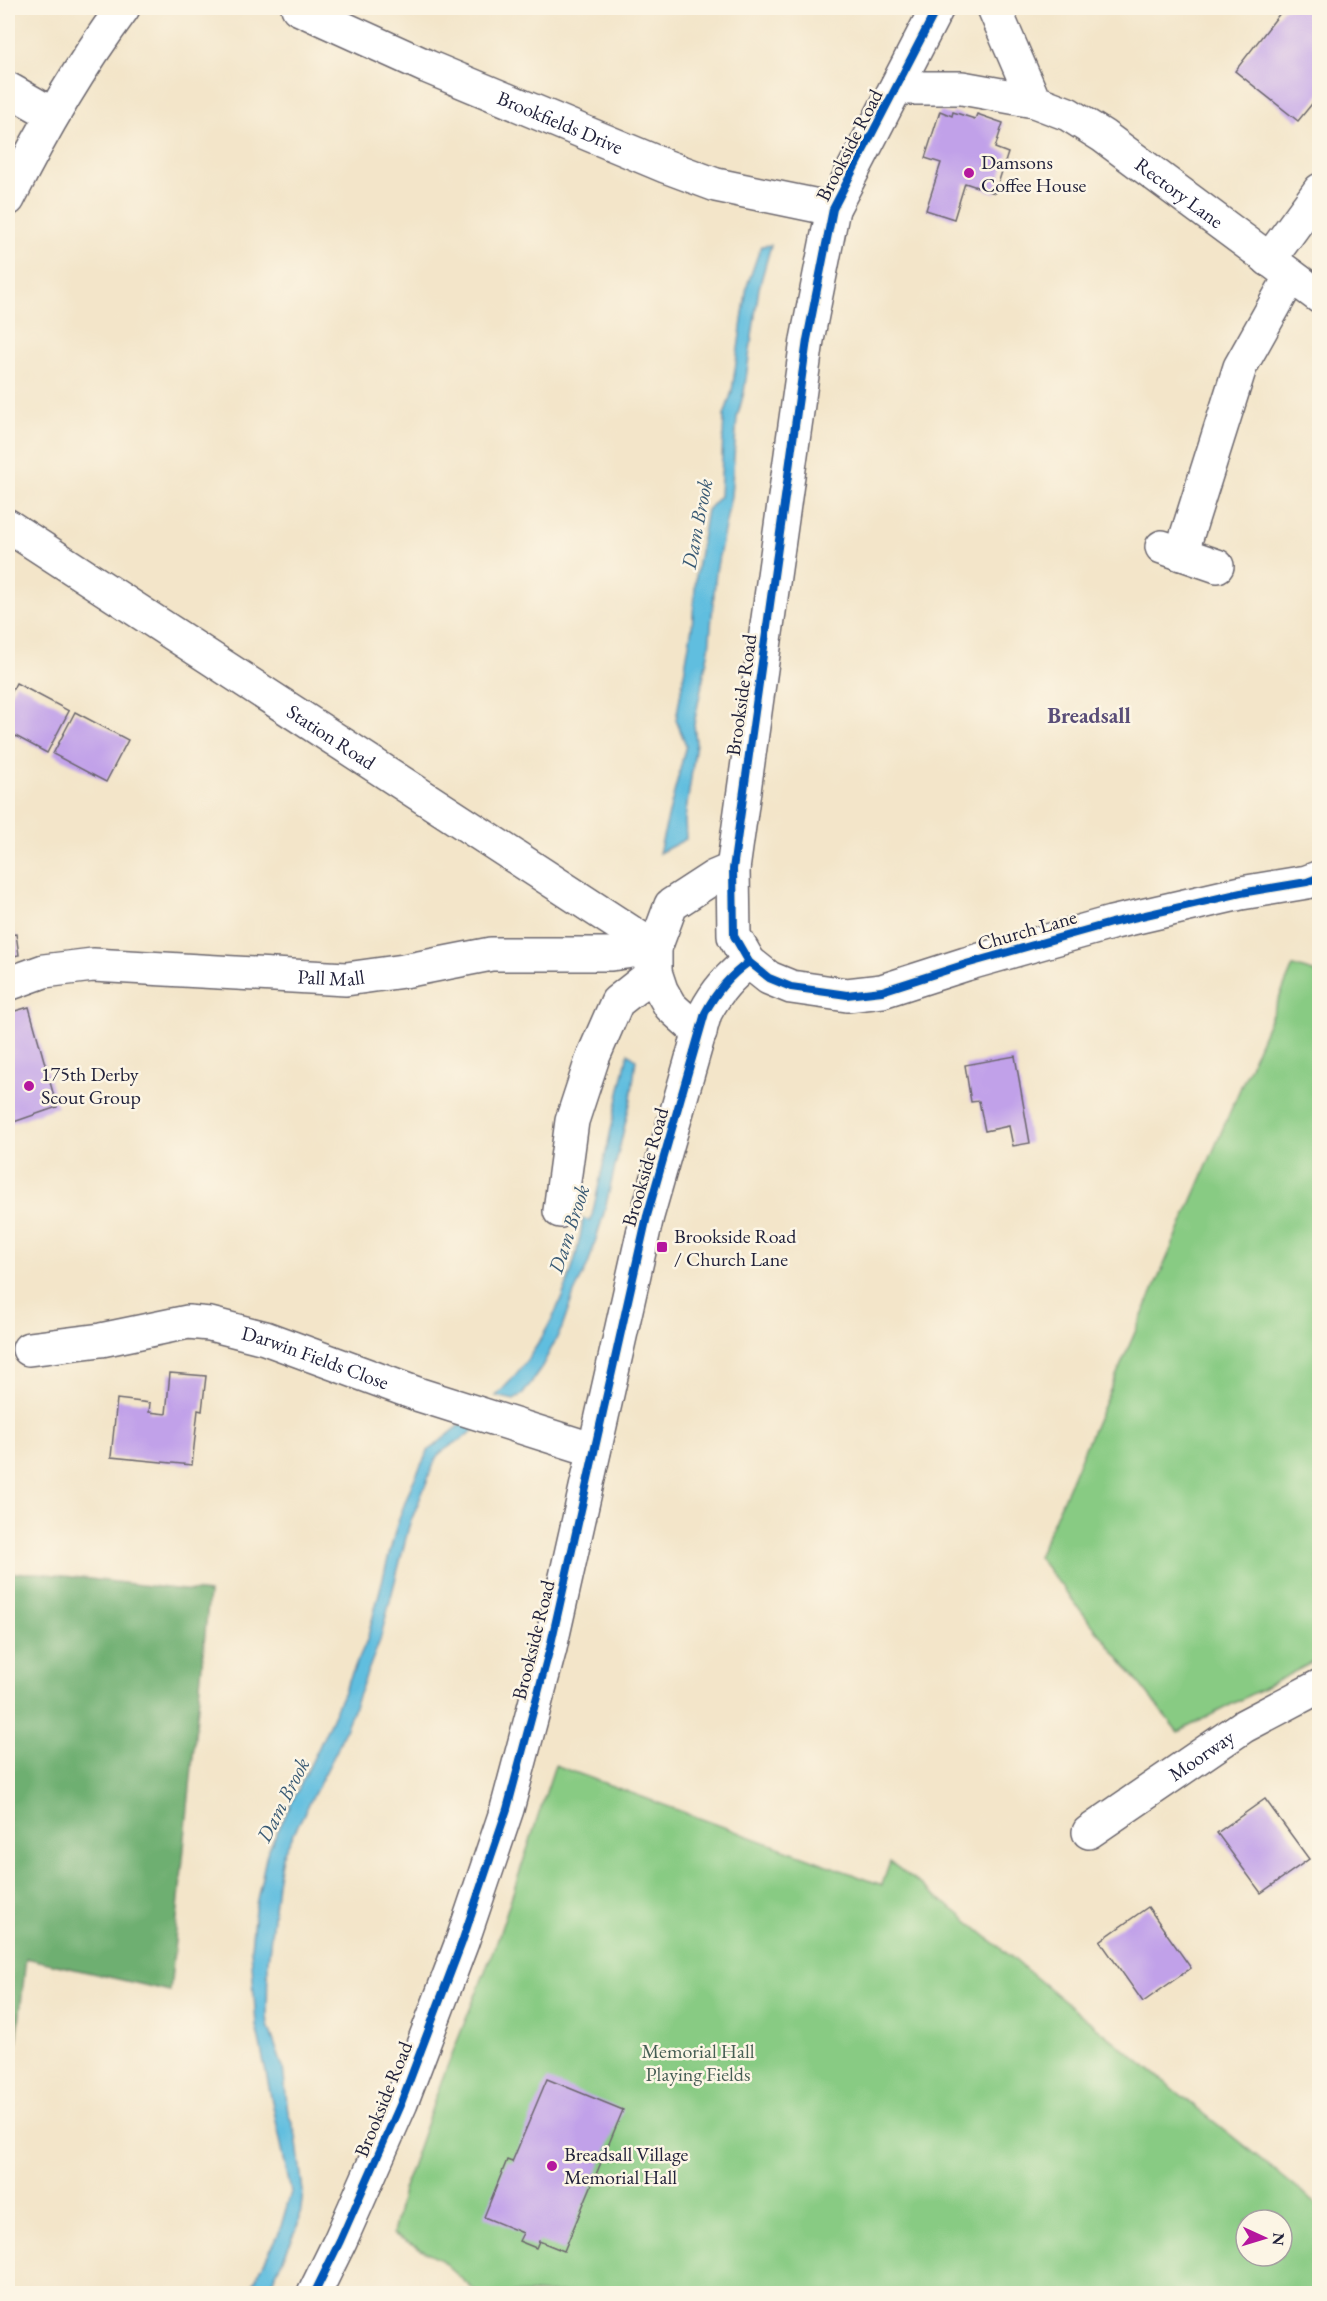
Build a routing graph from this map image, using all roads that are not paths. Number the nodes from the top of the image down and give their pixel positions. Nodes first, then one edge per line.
1 (123, 8) edge
2 (298, 8) edge
3 (937, 8) edge
4 (994, 8) edge
5 (897, 88) junction
6 (8, 89) edge
7 (1035, 101) junction
8 (52, 114) junction
9 (1320, 190) edge
10 (8, 199) edge
11 (833, 209) junction
12 (1280, 268) junction
13 (1320, 297) edge
14 (8, 526) edge
15 (1217, 566) dead end
16 (733, 869) junction
17 (1315, 881) edge
18 (655, 960) junction
19 (749, 962) junction
20 (8, 984) edge
21 (700, 1033) junction
22 (560, 1211) dead end
23 (29, 1349) dead end
24 (594, 1450) junction
25 (1320, 1686) edge
26 (1089, 1833) dead end
27 (316, 2293) edge

1 - 8 street
2 - 11 street, Brookfields Drive
3 - 5 street, Brookside Road
4 - 7 street
5 - 7 street, Rectory Lane
5 - 11 street, Brookside Road
6 - 8 street
7 - 12 street, Rectory Lane
8 - 10 street
9 - 12 street
11 - 16 street, Brookside Road
12 - 13 street, Rectory Lane
12 - 15 street
14 - 18 street, Station Road
16 - 18 street
16 - 19 street, Brookside Road
17 - 19 street, Church Lane
18 - 20 street, Pall Mall
18 - 21 street
18 - 22 street
19 - 21 street, Brookside Road
21 - 24 street, Brookside Road
23 - 24 street, Darwin Fields Close
24 - 27 street, Brookside Road
25 - 26 street, Moorway

